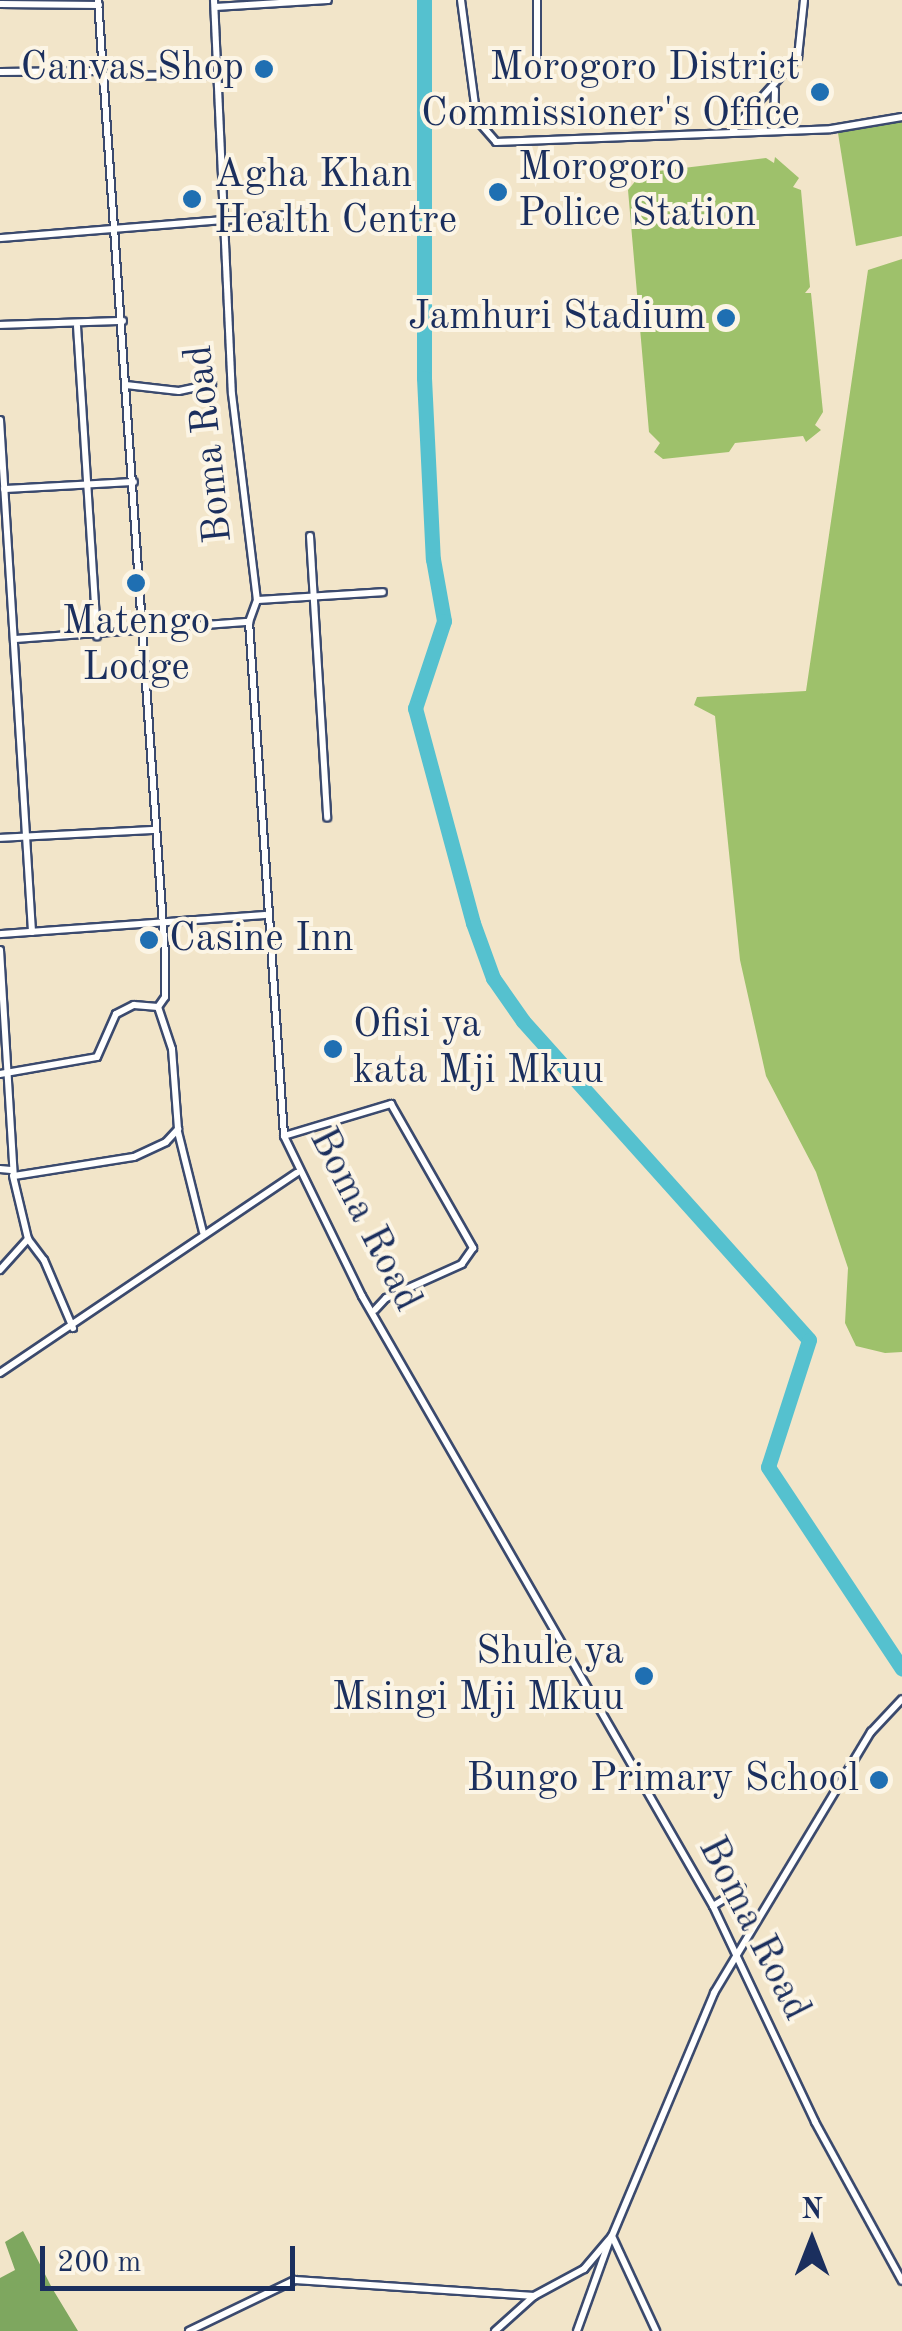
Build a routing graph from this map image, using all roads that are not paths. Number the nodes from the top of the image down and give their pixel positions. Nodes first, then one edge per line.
1 (328, 0) edge
2 (462, 0) edge
3 (537, 0) edge
4 (804, 0) edge
5 (98, 2) edge
6 (0, 4) edge
7 (215, 4) edge
8 (537, 61) dead end
9 (0, 72) edge
10 (103, 73) junction
11 (218, 75) junction
12 (776, 89) junction
13 (902, 116) edge
14 (732, 130) junction
15 (774, 130) junction
16 (298, 214) dead end
17 (222, 222) junction
18 (115, 229) junction
19 (0, 238) edge
20 (123, 321) junction
21 (0, 325) edge
22 (76, 326) junction
23 (212, 384) dead end
24 (126, 385) junction
25 (0, 420) edge
26 (134, 482) junction
27 (86, 487) junction
28 (4, 489) junction
29 (310, 536) dead end
30 (383, 592) dead end
31 (313, 596) junction
32 (257, 600) junction
33 (249, 622) junction
34 (146, 629) junction
35 (97, 636) junction
36 (15, 638) junction
37 (327, 818) dead end
38 (154, 830) junction
39 (27, 834) junction
40 (0, 838) edge
41 (266, 914) junction
42 (162, 924) junction
43 (32, 932) junction
44 (0, 934) edge
45 (0, 950) edge
46 (1, 988) edge
47 (158, 1006) junction
48 (3, 1074) edge
49 (178, 1128) junction
50 (284, 1136) junction
51 (158, 1147) junction
52 (182, 1156) junction
53 (0, 1169) edge
54 (13, 1173) junction
55 (297, 1173) junction
56 (203, 1232) junction
57 (28, 1239) junction
58 (0, 1270) edge
59 (375, 1310) junction
60 (73, 1328) junction
61 (0, 1374) edge
62 (902, 1699) edge
63 (742, 1888) dead end
64 (712, 1906) junction
65 (736, 1958) junction
66 (612, 2236) junction
67 (902, 2281) edge
68 (534, 2296) junction
69 (189, 2331) edge
70 (495, 2331) edge
71 (577, 2331) edge
72 (656, 2331) edge

1 - 7 street
2 - 14 street
3 - 8 street
4 - 12 street
5 - 6 street
5 - 10 street
7 - 11 street, Boma Road
9 - 10 street
10 - 11 street
10 - 18 street
11 - 17 street, Boma Road
12 - 14 street
12 - 15 street
13 - 15 street
14 - 15 street
16 - 17 street
17 - 18 street
17 - 32 street, Boma Road
18 - 19 street
18 - 20 street
20 - 22 street
20 - 24 street
21 - 22 street
22 - 27 street
23 - 24 street
24 - 26 street
25 - 28 street
26 - 27 street
26 - 34 street
27 - 28 street
27 - 35 street
28 - 36 street
29 - 31 street
30 - 31 street
31 - 32 street
31 - 37 street
32 - 33 street, Boma Road
33 - 34 street
33 - 41 street, Boma Road
34 - 35 street
34 - 38 street
35 - 36 street
36 - 39 street
38 - 39 street
38 - 42 street
39 - 40 street
39 - 43 street
41 - 42 street
41 - 50 street, Boma Road
42 - 43 street
42 - 47 street
43 - 44 street
45 - 46 street
46 - 48 street
47 - 48 street
47 - 49 street
48 - 54 street
49 - 51 street
49 - 52 street
50 - 55 street, Boma Road
50 - 59 street
51 - 52 street
51 - 54 street
52 - 56 street
53 - 54 street
54 - 57 street
55 - 56 street
55 - 59 street, Boma Road
56 - 60 street
57 - 58 street
57 - 60 street
59 - 64 street, Boma Road
60 - 61 street
62 - 65 street
63 - 64 street
64 - 65 street, Boma Road
65 - 66 street
65 - 67 street, Boma Road
66 - 68 street
66 - 71 street
66 - 72 street
68 - 69 street
68 - 70 street

